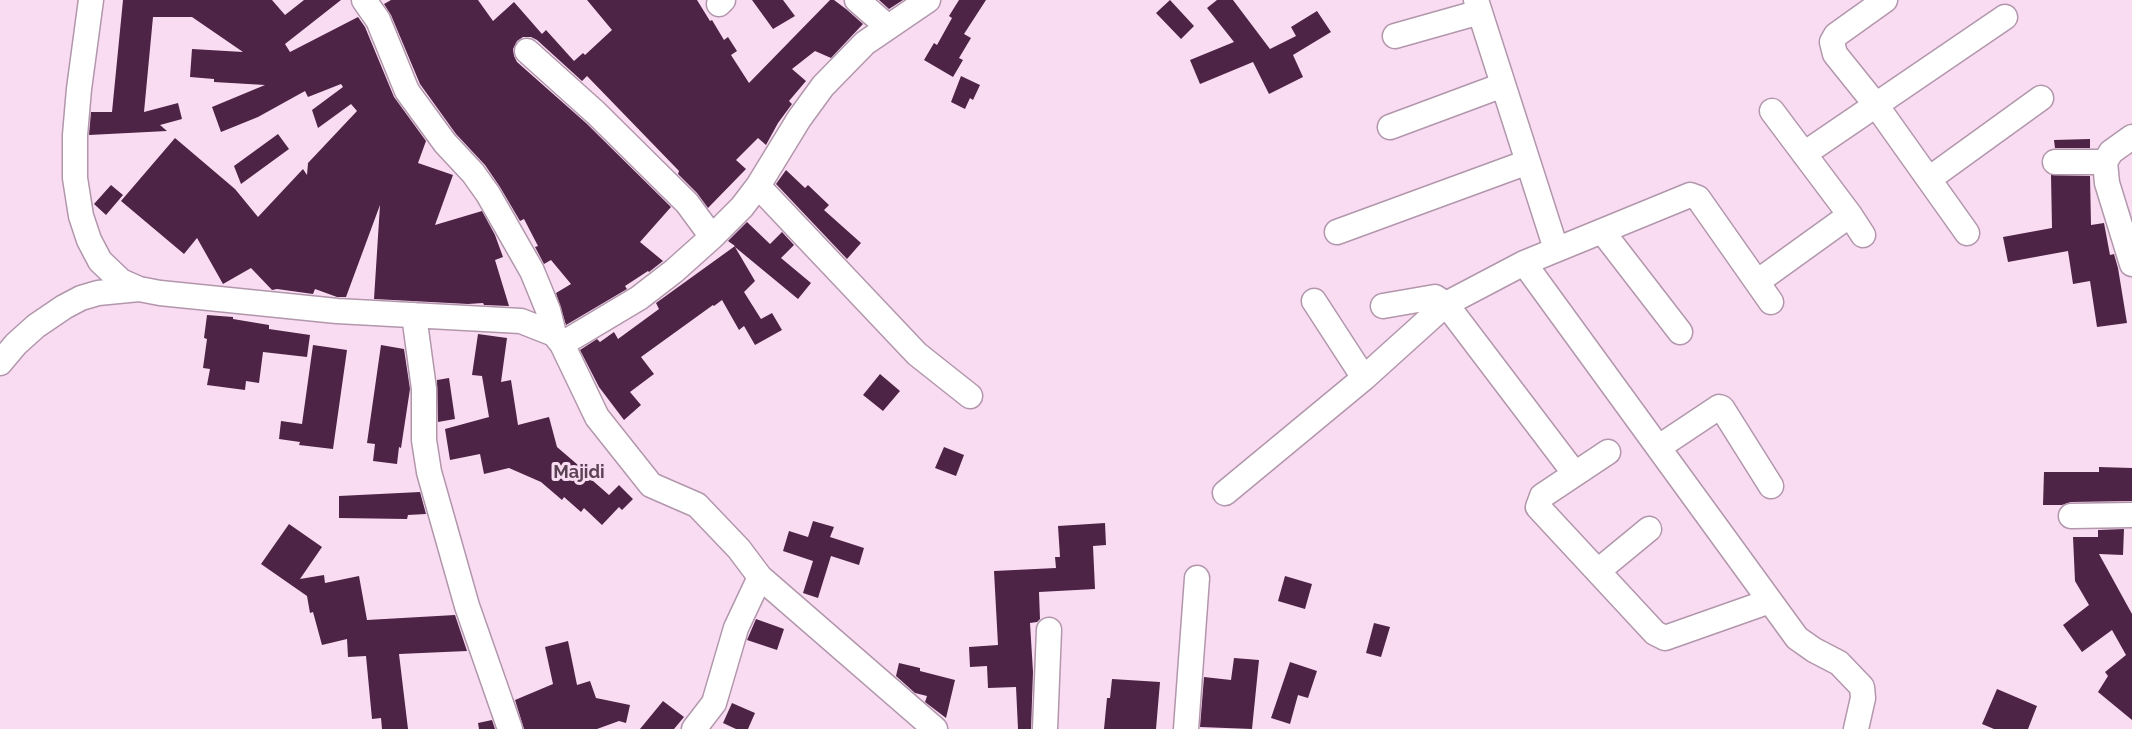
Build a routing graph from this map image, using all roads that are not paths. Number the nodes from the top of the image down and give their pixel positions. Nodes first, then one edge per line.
1 (91, 0) edge
2 (364, 0) edge
3 (857, 0) edge
4 (928, 0) edge
5 (1885, 0) edge
6 (1478, 6) edge
7 (2005, 16) dead end
8 (888, 27) junction
9 (1395, 36) dead end
10 (527, 51) dead end
11 (1503, 85) junction
12 (2041, 98) dead end
13 (1876, 105) junction
14 (1772, 111) dead end
15 (1390, 127) dead end
16 (2132, 137) edge
17 (1804, 154) junction
18 (1528, 162) junction
19 (2055, 162) dead end
20 (2105, 162) junction
21 (1929, 179) junction
22 (758, 186) junction
23 (1602, 231) junction
24 (1337, 232) dead end
25 (1967, 233) dead end
26 (712, 237) junction
27 (1556, 249) junction
28 (1524, 262) junction
29 (2132, 264) edge
30 (1757, 282) junction
31 (139, 289) junction
32 (1314, 301) dead end
33 (1771, 302) dead end
34 (1446, 304) junction
35 (1383, 306) dead end
36 (414, 315) junction
37 (1680, 332) dead end
38 (558, 339) junction
39 (0, 363) edge
40 (1364, 378) junction
41 (970, 396) dead end
42 (1659, 447) junction
43 (1608, 452) dead end
44 (1575, 474) junction
45 (1771, 486) dead end
46 (1225, 493) dead end
47 (2132, 515) edge
48 (2071, 516) dead end
49 (1649, 529) dead end
50 (1598, 571) junction
51 (760, 577) junction
52 (1197, 578) dead end
53 (1770, 601) junction
54 (1049, 630) dead end
55 (510, 729) edge
56 (694, 729) edge
57 (935, 729) edge
58 (1045, 729) edge
59 (1186, 729) edge
60 (1856, 729) edge

1 - 31 street
2 - 38 street
3 - 8 street
4 - 8 street
5 - 13 street
6 - 9 street
6 - 11 street
7 - 13 street
8 - 22 street
10 - 26 street
11 - 15 street
11 - 18 street
12 - 21 street
13 - 17 street
13 - 21 street
14 - 17 street
16 - 20 street
17 - 30 street
18 - 24 street
18 - 27 street
19 - 20 street
20 - 29 street
21 - 25 street
22 - 26 street
22 - 41 street
23 - 27 street
23 - 30 street
23 - 37 street
26 - 38 street
27 - 28 street
28 - 34 street
28 - 42 street
30 - 33 street
31 - 36 street
31 - 39 street
32 - 40 street
34 - 35 street
34 - 40 street
34 - 44 street
36 - 38 street
36 - 55 street
38 - 51 street
40 - 46 street
42 - 45 street
42 - 53 street
43 - 44 street
44 - 50 street
47 - 48 street
49 - 50 street
50 - 53 street
51 - 56 street
51 - 57 street
52 - 59 street
53 - 60 street
54 - 58 street

